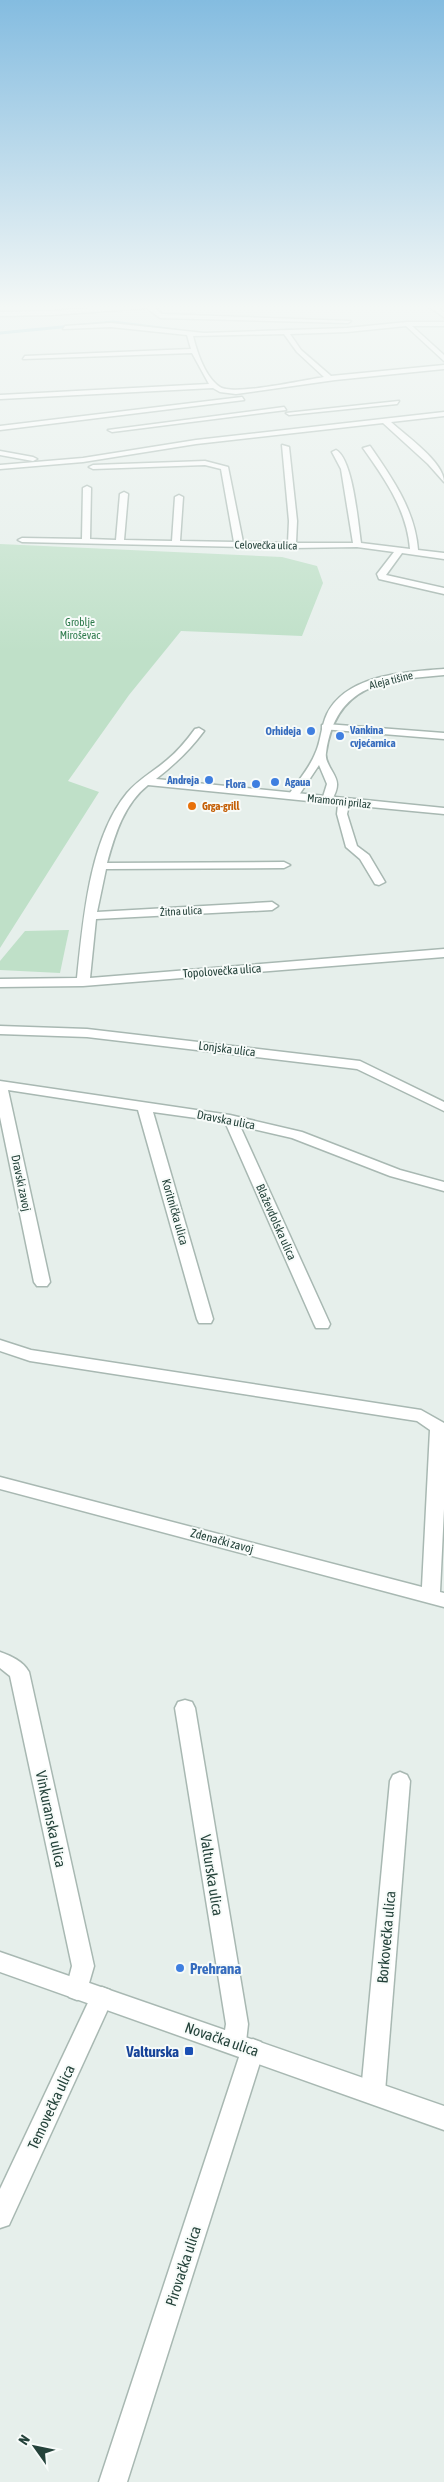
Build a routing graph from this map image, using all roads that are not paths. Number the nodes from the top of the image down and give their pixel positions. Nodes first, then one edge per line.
1 (60, 421) edge
2 (196, 421) edge
3 (378, 421) edge
4 (385, 421) edge
5 (305, 424) dead end
6 (0, 428) edge
7 (112, 430) dead end
8 (314, 430) junction
9 (285, 447) dead end
10 (367, 448) dead end
11 (0, 452) edge
12 (336, 452) dead end
13 (49, 463) junction
14 (0, 467) edge
15 (86, 467) junction
16 (444, 480) edge
17 (87, 488) dead end
18 (124, 494) dead end
19 (179, 497) dead end
20 (22, 540) dead end
21 (86, 542) junction
22 (120, 543) junction
23 (176, 543) junction
24 (239, 545) junction
25 (357, 545) junction
26 (292, 546) junction
27 (401, 549) junction
28 (414, 551) junction
29 (444, 556) edge
30 (444, 591) edge
31 (444, 672) edge
32 (326, 727) junction
33 (199, 731) dead end
34 (444, 736) edge
35 (320, 754) junction
36 (144, 781) junction
37 (293, 796) junction
38 (326, 800) junction
39 (344, 801) junction
40 (444, 811) edge
41 (102, 866) junction
42 (284, 866) dead end
43 (379, 882) dead end
44 (272, 906) dead end
45 (90, 916) junction
46 (444, 954) edge
47 (82, 982) junction
48 (0, 983) edge
49 (0, 1030) edge
50 (0, 1085) edge
51 (144, 1105) junction
52 (444, 1107) edge
53 (230, 1119) junction
54 (444, 1187) edge
55 (42, 1282) dead end
56 (206, 1319) dead end
57 (322, 1324) dead end
58 (0, 1345) edge
59 (0, 1483) edge
60 (437, 1599) edge
61 (0, 1660) edge
62 (185, 1708) dead end
63 (400, 1782) dead end
64 (0, 1962) edge
65 (77, 1988) junction
66 (102, 1998) junction
67 (243, 2046) junction
68 (373, 2092) junction
69 (444, 2118) edge
70 (0, 2216) edge
71 (113, 2482) edge

1 - 6 street
2 - 7 street
3 - 8 street
4 - 16 street
5 - 8 street
8 - 15 street
9 - 26 street
10 - 28 street
11 - 13 street
12 - 25 street
13 - 14 street
13 - 15 street
15 - 24 street
17 - 21 street
18 - 22 street
19 - 23 street
20 - 21 street, Celovečka ulica
21 - 22 street, Celovečka ulica
22 - 23 street, Celovečka ulica
23 - 24 street, Celovečka ulica
24 - 26 street, Celovečka ulica
25 - 26 street, Celovečka ulica
25 - 27 street, Celovečka ulica
27 - 28 street, Celovečka ulica
27 - 30 street
28 - 29 street, Celovečka ulica
31 - 32 street, Aleja tišine
32 - 34 street
32 - 35 street, Aleja tišine
33 - 36 street
35 - 37 street, Aleja tišine
35 - 38 street
36 - 37 street, Mramorni prilaz
36 - 41 street
37 - 38 street, Mramorni prilaz
38 - 39 street, Mramorni prilaz
39 - 40 street, Mramorni prilaz
39 - 43 street
41 - 42 street
41 - 45 street
44 - 45 street, Žitna ulica
45 - 47 street
46 - 47 street, Topolovečka ulica
47 - 48 street, Topolovečka ulica
49 - 52 street, Lonjska ulica
50 - 51 street, Dravska ulica
50 - 55 street, Dravski zavoj
51 - 53 street, Dravska ulica
51 - 56 street, Koritnička ulica
53 - 54 street, Dravska ulica
53 - 57 street, Blaževdolska ulica
58 - 60 street
59 - 60 street, Zdenački zavoj
61 - 65 street, Vinkuranska ulica
62 - 67 street, Valturska ulica
63 - 68 street, Borkovečka ulica
64 - 65 street, Novačka ulica
65 - 66 street, Novačka ulica
66 - 67 street, Novačka ulica
66 - 70 street, Temovečka ulica
67 - 68 street, Novačka ulica
67 - 71 street, Pirovačka ulica
68 - 69 street, Novačka ulica

